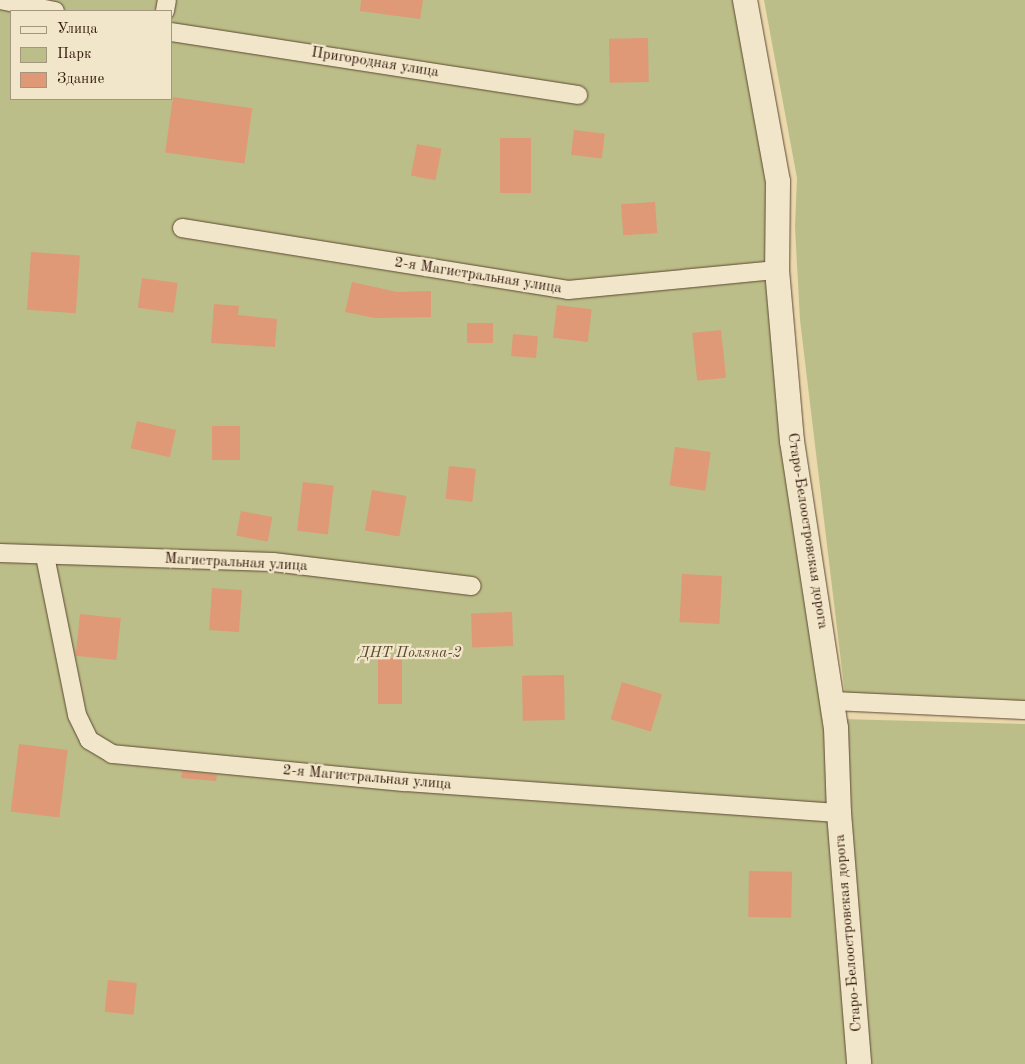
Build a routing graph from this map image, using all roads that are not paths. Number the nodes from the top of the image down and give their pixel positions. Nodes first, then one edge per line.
1 (0, 0) edge
2 (744, 0) edge
3 (50, 10) edge
4 (172, 32) edge
5 (578, 95) dead end
6 (182, 228) dead end
7 (777, 270) junction
8 (0, 554) edge
9 (45, 556) junction
10 (472, 586) dead end
11 (832, 701) junction
12 (1025, 710) edge
13 (839, 813) junction
14 (859, 1064) edge

1 - 3 street
2 - 7 street, Старо-Белоостровская дорога
4 - 5 street, Пригородная улица
6 - 7 street, 2-я Магистральная улица
7 - 11 street, Старо-Белоостровская дорога
8 - 9 street, Магистральная улица
9 - 10 street, Магистральная улица
9 - 13 street, 2-я Магистральная улица
11 - 12 street
11 - 13 street, Старо-Белоостровская дорога
13 - 14 street, Старо-Белоостровская дорога

